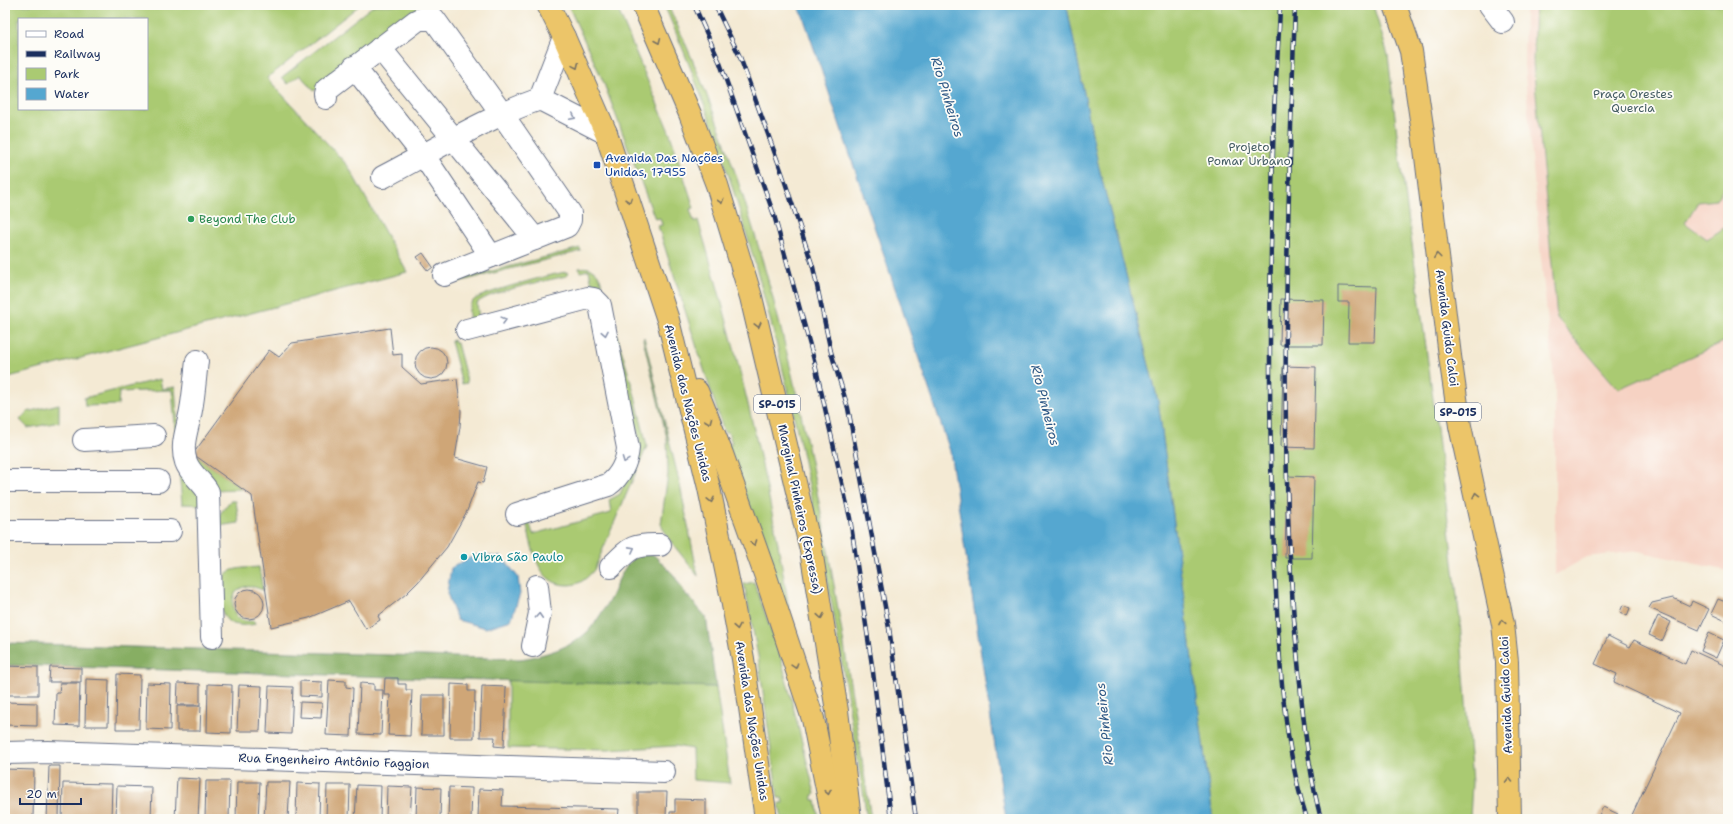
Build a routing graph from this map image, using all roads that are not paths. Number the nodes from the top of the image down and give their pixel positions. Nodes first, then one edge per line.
1 (548, 5) edge
2 (643, 5) edge
3 (1395, 5) edge
4 (564, 37) junction
5 (380, 48) junction
6 (354, 67) junction
7 (326, 98) dead end
8 (540, 99) junction
9 (502, 114) junction
10 (606, 133) junction
11 (454, 138) junction
12 (424, 156) junction
13 (383, 177) dead end
14 (535, 239) junction
15 (490, 256) junction
16 (444, 275) dead end
17 (668, 320) junction
18 (467, 330) dead end
19 (197, 361) dead end
20 (154, 436) dead end
21 (84, 440) dead end
22 (5, 481) edge
23 (158, 481) dead end
24 (517, 514) dead end
25 (5, 531) edge
26 (170, 531) dead end
27 (660, 545) dead end
28 (611, 567) dead end
29 (537, 586) dead end
30 (212, 637) dead end
31 (533, 646) dead end
32 (5, 753) edge
33 (664, 772) dead end
34 (766, 819) edge
35 (833, 819) edge
36 (850, 819) edge
37 (1510, 819) edge

1 - 4 highway, Avenida das Nações Unidas
2 -> 36 highway, Marginal Pinheiros (Expressa) / SP-015
37 -> 3 highway, Avenida Guido Caloi / SP-015
4 - 8 street
4 -> 10 highway, Avenida das Nações Unidas
5 - 6 street
5 - 9 street
5 - 11 street
6 - 7 street
6 - 12 street
8 - 9 street
8 -> 10 street
9 - 11 street
9 - 14 street
10 -> 17 highway, Avenida das Nações Unidas
11 - 12 street
11 - 14 street
12 - 13 street
12 - 15 street
14 - 15 street
15 - 16 street
17 -> 34 highway, Avenida das Nações Unidas
17 -> 35 highway
18 -> 24 street
19 - 30 street
20 - 21 street
22 - 23 street
25 - 26 street
28 -> 27 street
31 -> 29 street
32 - 33 street, Rua Engenheiro Antônio Faggion

